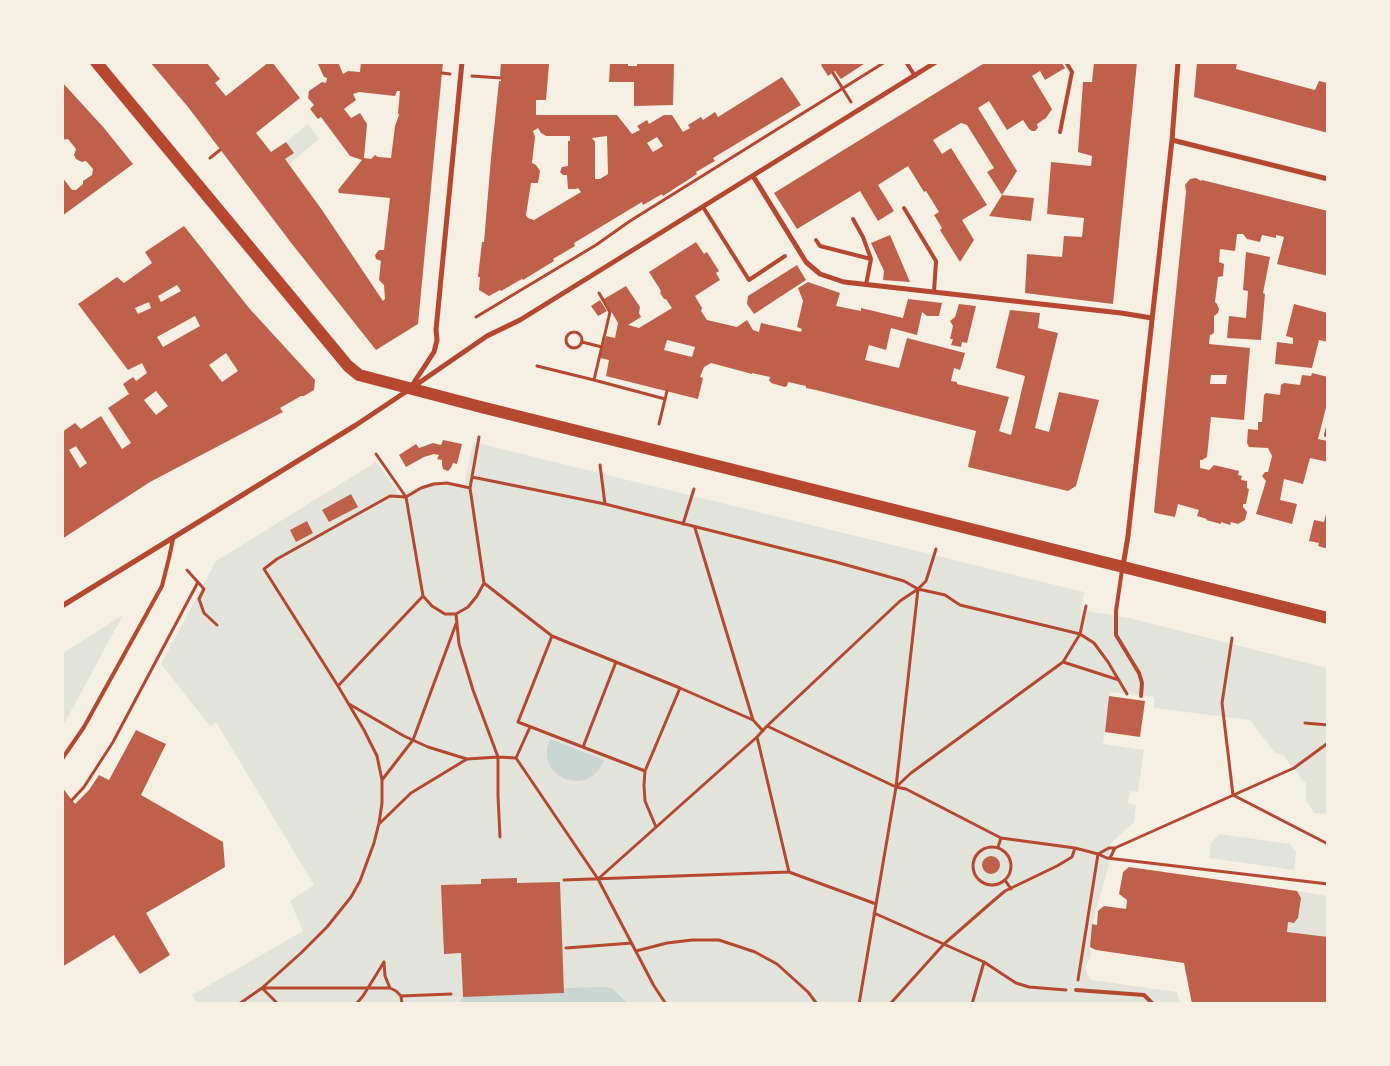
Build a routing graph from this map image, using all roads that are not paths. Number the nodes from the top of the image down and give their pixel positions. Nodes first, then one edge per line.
1 (96, 62) edge
2 (462, 62) edge
3 (906, 62) edge
4 (936, 62) edge
5 (1066, 62) edge
6 (1178, 62) edge
7 (914, 76) junction
8 (1060, 132) dead end
9 (1172, 140) junction
10 (753, 176) junction
11 (1328, 179) edge
12 (703, 207) junction
13 (904, 208) dead end
14 (853, 219) dead end
15 (816, 240) dead end
16 (785, 256) dead end
17 (871, 259) junction
18 (866, 285) junction
19 (934, 292) junction
20 (1152, 318) junction
21 (410, 389) junction
22 (1328, 427) edge
23 (1328, 435) edge
24 (173, 539) junction
25 (1123, 568) junction
26 (62, 606) edge
27 (1328, 618) edge
28 (1141, 696) dead end
29 (62, 759) edge
30 (1076, 990) road end
31 (1153, 1004) edge

1 - 21 main road
2 - 21 street
3 - 7 lane
4 - 7 street
5 - 8 lane
6 - 9 street
7 - 10 street
9 - 11 street
9 - 20 street
10 - 12 street
10 - 18 street
12 - 16 lane
12 - 21 street
13 - 19 lane
14 - 17 lane
15 - 17 lane
17 - 18 lane
18 - 19 street
19 - 20 street
20 - 25 street
21 - 24 street
21 - 25 main road
22 - 23 lane
24 - 26 street
24 - 29 lane
25 - 27 main road
25 - 28 lane
30 - 31 lane

